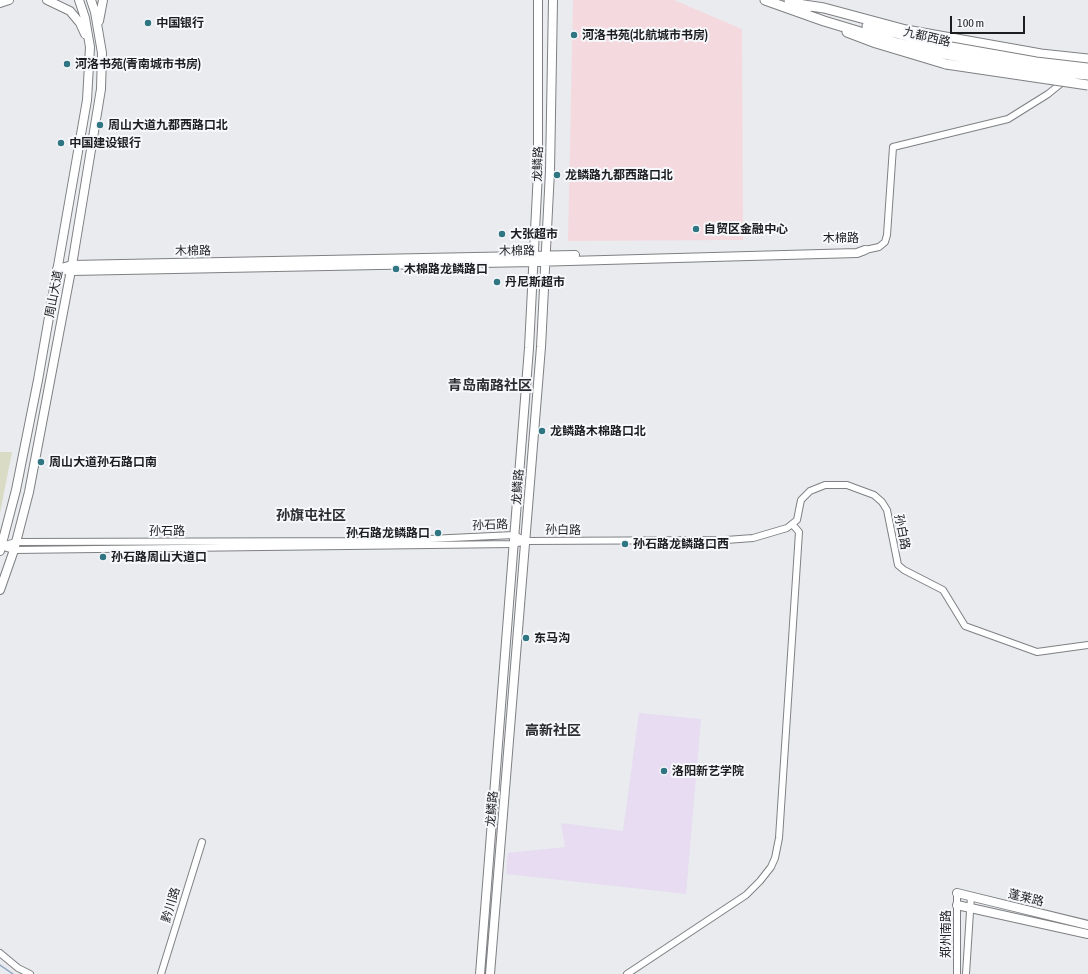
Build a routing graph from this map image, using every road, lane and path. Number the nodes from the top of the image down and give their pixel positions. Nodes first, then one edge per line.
1 (9, 0) edge
2 (47, 0) edge
3 (79, 0) edge
4 (91, 0) edge
5 (103, 0) edge
6 (538, 0) edge
7 (553, 0) edge
8 (765, 0) edge
9 (789, 0) edge
10 (0, 3) edge
11 (824, 21) junction
12 (100, 40) junction
13 (90, 47) junction
14 (951, 47) junction
15 (1013, 49) junction
16 (1088, 54) edge
17 (1088, 60) edge
18 (1088, 68) edge
19 (1088, 75) edge
20 (1088, 85) edge
21 (865, 250) joint
22 (533, 259) junction
23 (546, 259) junction
24 (71, 268) junction
25 (57, 269) junction
26 (794, 524) junction
27 (514, 535) junction
28 (526, 541) junction
29 (514, 544) junction
30 (15, 546) junction
31 (0, 548) edge
32 (0, 590) edge
33 (1088, 645) edge
34 (202, 842) dead end
35 (957, 893) joint
36 (971, 896) junction
37 (957, 906) junction
38 (970, 908) junction
39 (1088, 925) edge
40 (1088, 934) edge
41 (0, 954) edge
42 (30, 974) edge
43 (161, 974) edge
44 (480, 974) edge
45 (490, 974) edge
46 (627, 974) edge
47 (957, 974) edge
48 (966, 974) edge

1 - 10 main road
2 - 13 main road
3 - 13 main road, 周山大道
4 - 12 main road, 周山大道
5 - 12 main road
6 - 22 main road, 龙鳞路
7 - 23 main road, 龙鳞路
8 - 11 highway, 九都西路
9 - 14 highway, 九都西路
11 - 14 highway, 九都西路
11 - 20 highway, bridge
12 - 24 main road, 周山大道
13 - 25 main road, 周山大道
14 - 15 highway
14 - 18 highway, bridge
14 - 19 highway, 九都西路, bridge
15 - 16 highway
15 - 17 highway
17 - 21 street
21 - 23 main road, 木棉路
22 - 23 main road, 木棉路
22 - 24 main road, 木棉路
22 - 27 main road, 龙鳞路
23 - 28 main road, 龙鳞路
24 - 25 main road, 木棉路
24 - 30 main road, 周山大道
25 - 31 main road, 周山大道
26 - 28 street, 孙白路
26 - 33 street, 孙白路
26 - 46 street
27 - 28 street, 孙石路
27 - 29 main road, 龙鳞路
27 - 30 street, 孙石路
28 - 29 street, 孙石路
28 - 45 main road, 龙鳞路
29 - 30 street, 孙石路
29 - 44 main road, 龙鳞路
30 - 31 street, 孙石路
30 - 32 main road, 周山大道
34 - 43 street, 黔川路
35 - 36 main road, 蓬莱路
35 - 37 street, 郑州南路
36 - 38 street, 郑州南路
36 - 39 main road, 蓬莱路
37 - 38 main road, 蓬莱路
37 - 47 street, 郑州南路
38 - 40 main road, 蓬莱路
38 - 48 street, 郑州南路
41 - 42 street

